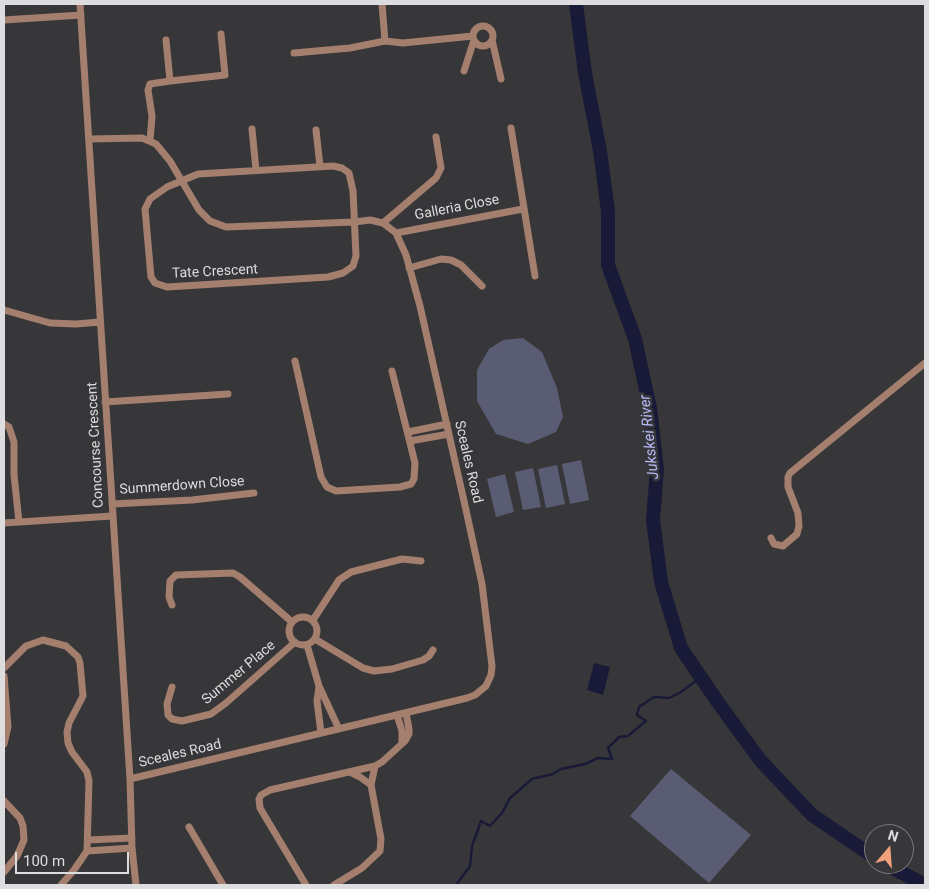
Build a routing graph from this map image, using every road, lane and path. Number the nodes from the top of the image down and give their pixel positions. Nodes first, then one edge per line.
1 (80, 4) edge
2 (382, 4) edge
3 (81, 15) junction
4 (4, 20) edge
5 (221, 34) dead end
6 (474, 38) junction
7 (166, 40) dead end
8 (492, 40) junction
9 (385, 41) junction
10 (294, 53) dead end
11 (464, 71) dead end
12 (501, 79) dead end
13 (170, 80) junction
14 (511, 128) dead end
15 (252, 129) dead end
16 (316, 130) dead end
17 (436, 137) dead end
18 (89, 138) junction
19 (150, 140) junction
20 (320, 166) junction
21 (256, 170) junction
22 (182, 182) junction
23 (523, 210) junction
24 (354, 222) junction
25 (383, 222) junction
26 (396, 233) junction
27 (409, 268) junction
28 (535, 276) dead end
29 (482, 286) dead end
30 (4, 310) edge
31 (100, 322) junction
32 (295, 360) dead end
33 (925, 363) edge
34 (392, 371) dead end
35 (228, 394) dead end
36 (106, 402) junction
37 (4, 424) edge
38 (447, 424) junction
39 (408, 432) junction
40 (449, 434) junction
41 (410, 441) junction
42 (254, 493) dead end
43 (112, 504) junction
44 (112, 516) junction
45 (19, 522) junction
46 (4, 523) edge
47 (771, 538) dead end
48 (422, 561) dead end
49 (172, 606) dead end
50 (313, 620) junction
51 (292, 622) junction
52 (315, 639) junction
53 (295, 642) junction
54 (307, 645) junction
55 (433, 650) dead end
56 (4, 668) edge
57 (4, 676) edge
58 (319, 686) junction
59 (172, 687) dead end
60 (406, 713) junction
61 (397, 715) junction
62 (339, 729) junction
63 (321, 733) junction
64 (402, 743) junction
65 (4, 744) edge
66 (375, 766) junction
67 (349, 772) junction
68 (130, 779) junction
69 (371, 785) junction
70 (4, 801) edge
71 (189, 826) dead end
72 (132, 838) junction
73 (88, 840) junction
74 (132, 848) junction
75 (87, 851) junction
76 (4, 872) edge
77 (61, 885) edge
78 (136, 885) edge
79 (223, 885) edge
80 (306, 885) edge
81 (334, 885) edge

1 - 3 street, Concourse Crescent
2 - 9 street
3 - 4 street
3 - 18 street, Concourse Crescent
5 - 13 street
6 - 8 street
6 - 8 street
6 - 9 street
6 - 11 street
7 - 13 street
8 - 12 street
9 - 10 street
13 - 19 street
14 - 23 street
15 - 21 street
16 - 20 street
17 - 25 street
18 - 19 street
18 - 31 street, Concourse Crescent
19 - 22 street
20 - 21 street
20 - 24 street
21 - 22 street
22 - 24 street
22 - 24 street, Tate Crescent
23 - 26 street, Galleria Close
23 - 28 street
24 - 25 street
25 - 26 street, Sceales Road
26 - 27 street, Sceales Road
27 - 29 street
27 - 38 street, Sceales Road
30 - 31 street
31 - 36 street, Concourse Crescent
32 - 41 street
33 - 47 street
34 - 39 street
35 - 36 street
36 - 43 street, Concourse Crescent
37 - 45 street
38 - 39 street
38 - 40 street, Sceales Road
39 - 41 street
40 - 41 street
40 - 60 street, Sceales Road
42 - 43 street, Summerdown Close
43 - 44 street, Concourse Crescent
44 - 45 street
44 - 68 street, Concourse Crescent
45 - 46 street
48 - 50 street
49 - 51 street
50 - 51 street
50 - 52 street
51 - 53 street
52 - 54 street
52 - 55 street
53 - 54 street
53 - 59 street, Summer Place
54 - 58 street
56 - 73 street
57 - 65 street
58 - 62 street
58 - 63 street
60 - 61 street, Sceales Road
60 - 64 street
61 - 62 street, Sceales Road
61 - 64 street
62 - 63 street, Sceales Road
63 - 68 street, Sceales Road
64 - 66 street
66 - 67 street
66 - 69 street
67 - 69 street
67 - 80 street
68 - 72 street, Concourse Crescent
69 - 81 street
70 - 76 street
71 - 79 street
72 - 73 street
72 - 74 street, Concourse Crescent
73 - 75 street
74 - 75 street
74 - 78 street, Concourse Crescent
75 - 77 street

